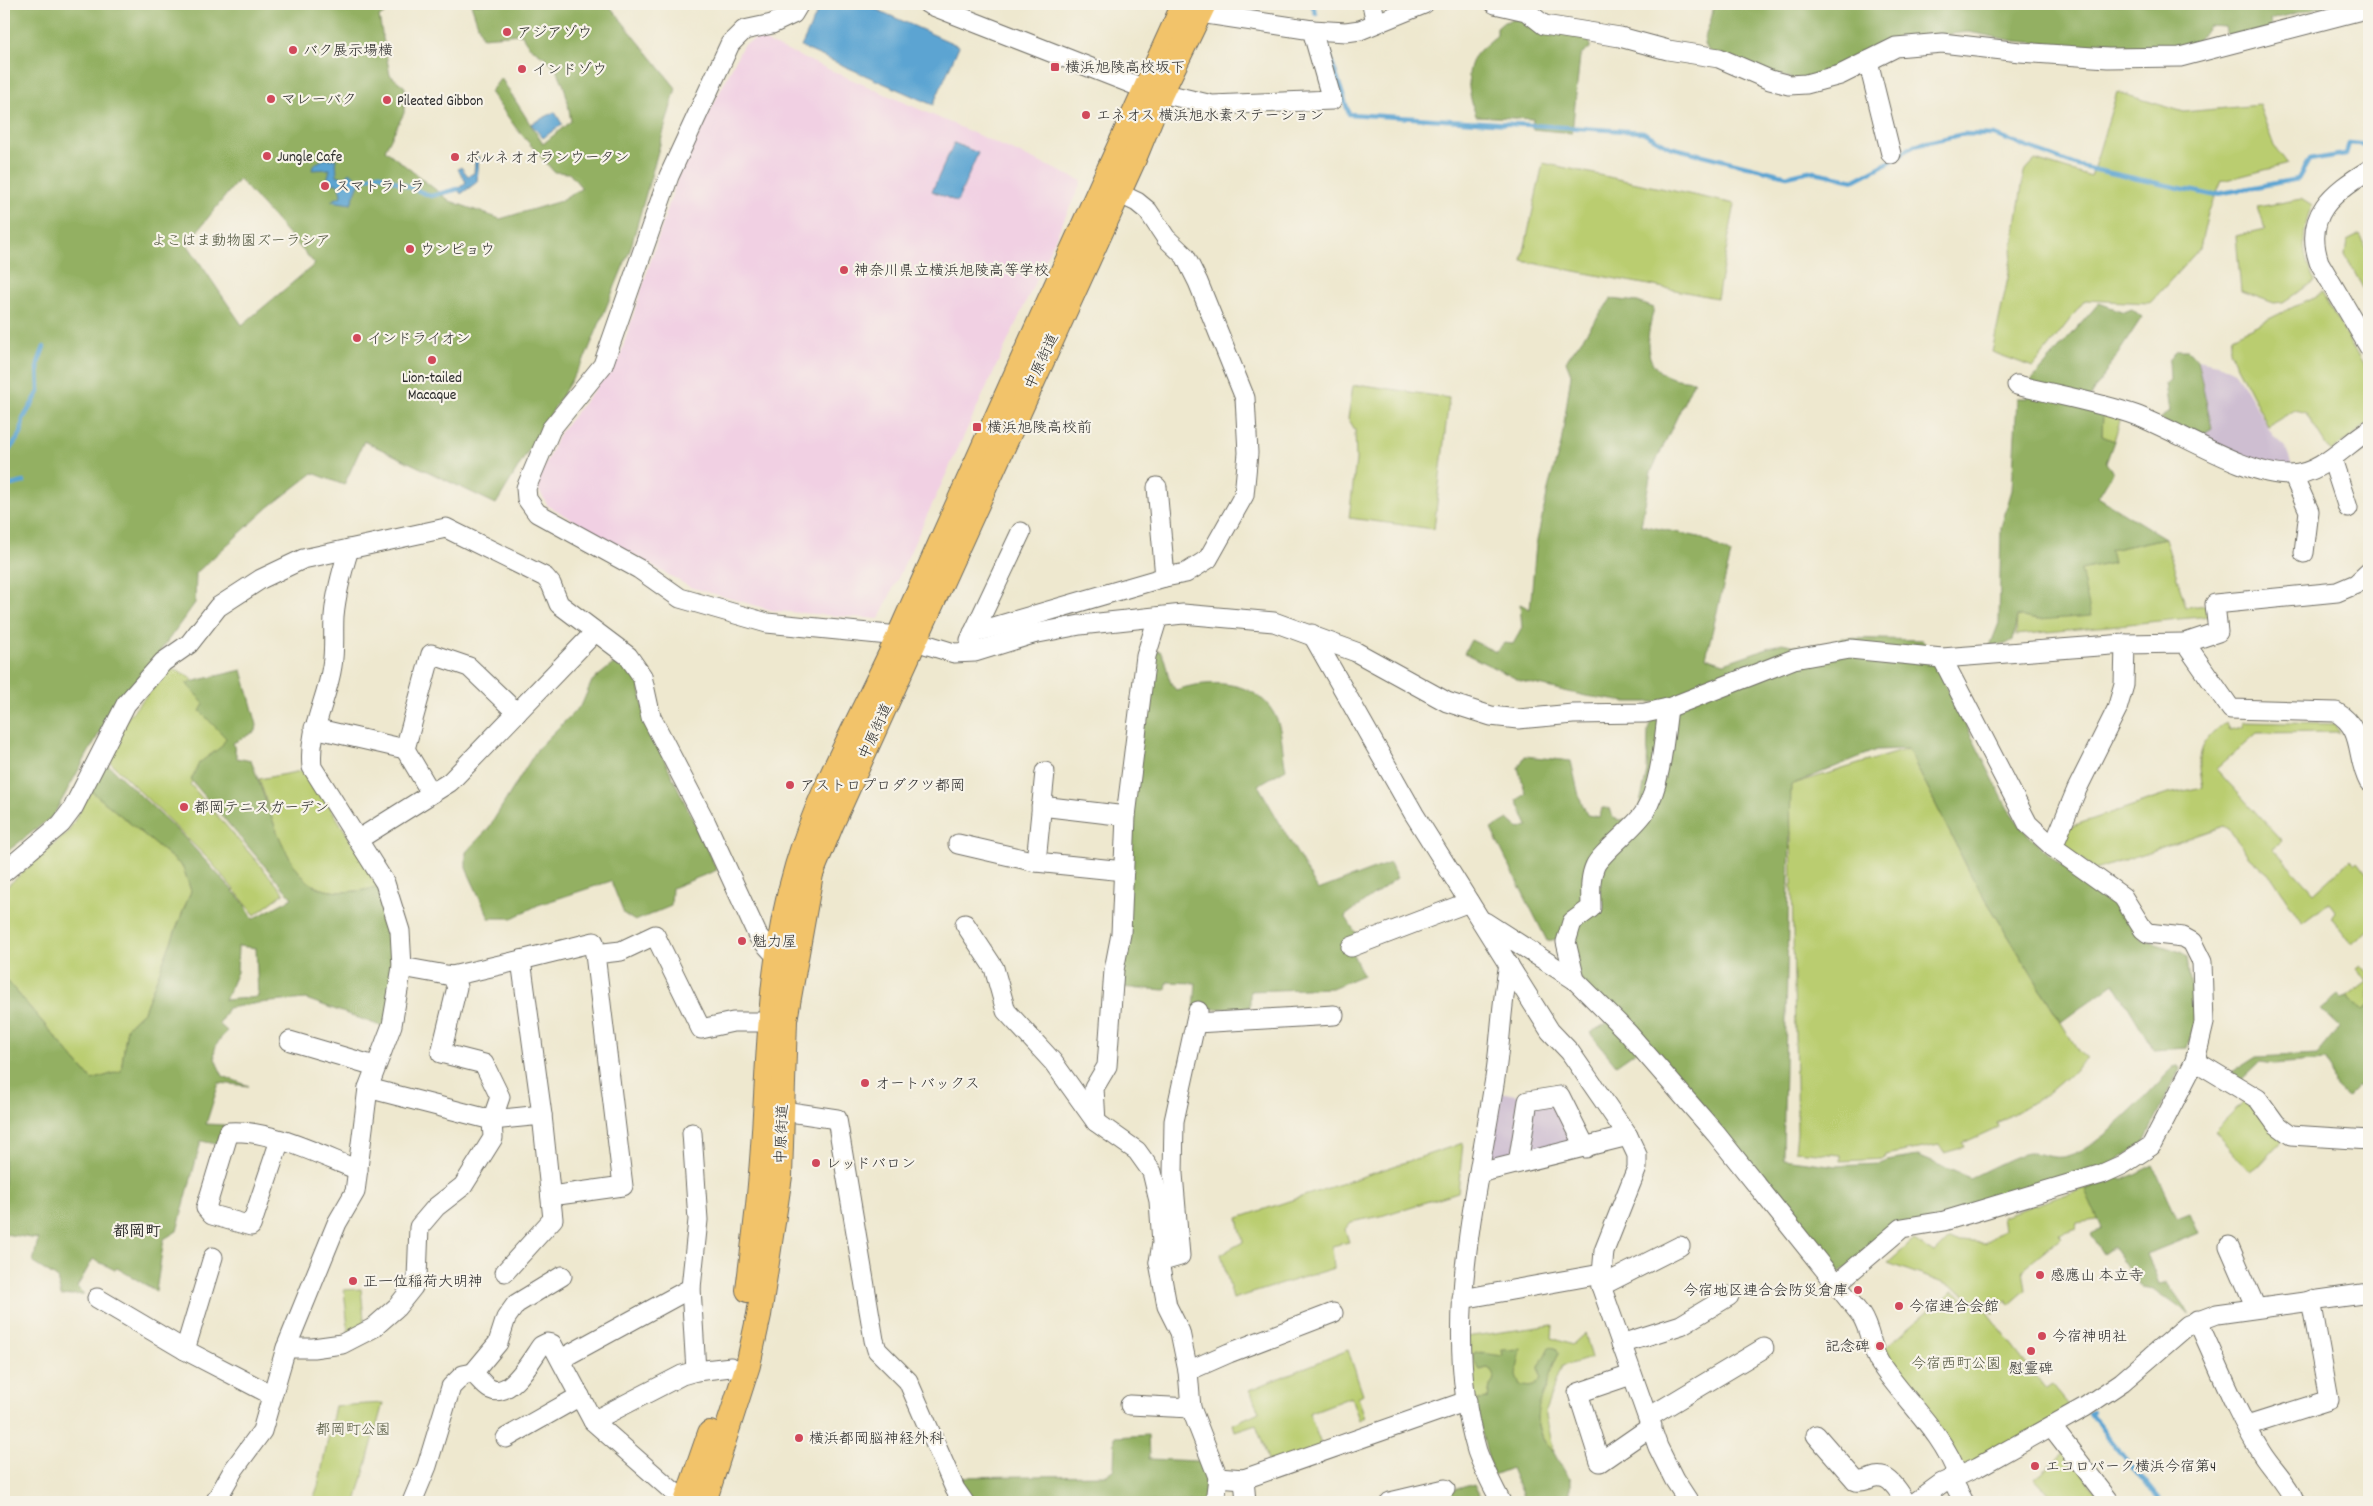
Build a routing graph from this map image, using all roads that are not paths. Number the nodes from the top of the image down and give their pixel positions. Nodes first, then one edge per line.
1 (799, 4) edge
2 (928, 4) edge
3 (1372, 4) edge
4 (1424, 4) edge
5 (1495, 4) edge
6 (1196, 7) edge
7 (2369, 8) edge
8 (1376, 23) junction
9 (1312, 30) junction
10 (1868, 61) junction
11 (1153, 91) junction
12 (1891, 154) dead end
13 (2369, 170) edge
14 (1118, 193) junction
15 (2369, 347) edge
16 (2017, 386) dead end
17 (2369, 430) edge
18 (2332, 459) junction
19 (2293, 475) junction
20 (1157, 486) dead end
21 (2348, 508) dead end
22 (1021, 532) dead end
23 (349, 549) junction
24 (2304, 553) dead end
25 (2369, 572) edge
26 (1164, 577) junction
27 (1158, 617) junction
28 (595, 632) junction
29 (973, 633) junction
30 (1312, 634) junction
31 (2185, 643) junction
32 (905, 644) junction
33 (2125, 644) junction
34 (964, 653) junction
35 (1942, 658) junction
36 (890, 673) junction
37 (1668, 708) junction
38 (517, 713) junction
39 (314, 728) junction
40 (405, 749) junction
41 (1044, 772) dead end
42 (2369, 782) edge
43 (431, 793) junction
44 (1041, 806) junction
45 (1126, 816) junction
46 (359, 839) junction
47 (958, 844) dead end
48 (2053, 847) junction
49 (1036, 862) junction
50 (1124, 871) junction
51 (4, 872) edge
52 (1469, 902) junction
53 (1482, 920) junction
54 (965, 924) dead end
55 (960, 946) dead end
56 (1351, 947) dead end
57 (982, 949) junction
58 (595, 954) junction
59 (776, 956) junction
60 (521, 960) junction
61 (1509, 965) junction
62 (402, 967) junction
63 (452, 976) junction
64 (1576, 980) junction
65 (1334, 1015) dead end
66 (769, 1022) junction
67 (290, 1041) dead end
68 (2195, 1061) junction
69 (375, 1066) junction
70 (368, 1088) junction
71 (773, 1109) junction
72 (542, 1115) junction
73 (492, 1120) junction
74 (1096, 1122) junction
75 (692, 1133) dead end
76 (1628, 1136) junction
77 (280, 1140) junction
78 (2369, 1140) edge
79 (1586, 1148) junction
80 (1518, 1163) junction
81 (358, 1170) junction
82 (1479, 1173) junction
83 (551, 1196) junction
84 (1680, 1246) dead end
85 (2229, 1246) dead end
86 (213, 1258) dead end
87 (1159, 1262) junction
88 (505, 1272) dead end
89 (562, 1276) dead end
90 (1601, 1280) junction
91 (1836, 1284) junction
92 (691, 1288) junction
93 (2369, 1293) edge
94 (1729, 1296) dead end
95 (97, 1298) dead end
96 (1462, 1299) junction
97 (2311, 1300) junction
98 (2256, 1308) junction
99 (1333, 1313) dead end
100 (2197, 1320) junction
101 (1621, 1344) junction
102 (286, 1348) junction
103 (1764, 1348) dead end
104 (185, 1350) junction
105 (562, 1359) junction
106 (731, 1367) junction
107 (696, 1370) junction
108 (1188, 1371) junction
109 (473, 1372) junction
110 (1631, 1375) junction
111 (272, 1394) junction
112 (580, 1396) junction
113 (1467, 1401) junction
114 (1130, 1405) dead end
115 (1191, 1408) junction
116 (594, 1421) junction
117 (1650, 1422) junction
118 (2247, 1426) junction
119 (2052, 1427) junction
120 (1816, 1435) dead end
121 (506, 1438) dead end
122 (1218, 1477) junction
123 (1955, 1477) junction
124 (1244, 1479) junction
125 (1445, 1489) dead end
126 (215, 1502) edge
127 (412, 1502) edge
128 (686, 1502) edge
129 (704, 1502) edge
130 (964, 1502) edge
131 (1215, 1502) edge
132 (1246, 1502) edge
133 (1390, 1502) edge
134 (1501, 1502) edge
135 (1689, 1502) edge
136 (1906, 1502) edge
137 (1916, 1502) edge
138 (1964, 1502) edge
139 (2110, 1502) edge
140 (2295, 1502) edge

1 - 32 street
2 - 11 street
3 - 8 street
4 - 8 street
5 - 10 street
6 - 9 street
6 - 11 main road, 中原街道
7 - 10 street
8 - 9 street
9 - 11 street
10 - 12 street
11 - 14 main road, 中原街道
11 - 32 main road, 中原街道
13 - 15 street
14 - 26 street
14 - 32 main road, 中原街道
16 - 19 street
17 - 18 street
18 - 19 street
18 - 21 street
19 - 24 street
20 - 26 street
22 - 29 street
23 - 28 street
23 - 39 street
23 - 51 street
25 - 31 street
26 - 29 street
27 - 30 street
27 - 34 street
27 - 45 street
28 - 38 street
28 - 59 street
29 - 34 street
30 - 37 street
30 - 52 street
31 - 33 street
31 - 42 street
32 - 34 street
32 - 36 main road, 中原街道
33 - 35 street
33 - 48 street
35 - 37 street
35 - 48 street
36 - 59 main road, 中原街道
36 - 71 main road, 中原街道
37 - 64 street
38 - 40 street
38 - 43 street
39 - 40 street
39 - 46 street
40 - 43 street
41 - 44 street
43 - 46 street
44 - 45 street
44 - 49 street
45 - 50 street
46 - 62 street
47 - 49 street
48 - 68 street
49 - 50 street
50 - 74 street
52 - 53 street
52 - 56 street
53 - 61 street
53 - 64 street
54 - 57 street
55 - 57 street
57 - 74 street
58 - 60 street
58 - 66 street
58 - 83 street
59 - 66 main road, 中原街道
60 - 63 street
60 - 72 street
61 - 76 street
61 - 82 street
62 - 63 street
62 - 69 street
63 - 73 street
64 - 91 street
65 - 87 street
66 - 71 main road, 中原街道
67 - 69 street
68 - 78 street
68 - 91 street
69 - 70 street
70 - 73 street
70 - 81 street
71 - 106 main road, 中原街道
71 - 129 main road, 中原街道
71 - 130 street
72 - 73 street
72 - 83 street
73 - 102 street
74 - 87 street
75 - 92 street
76 - 79 street
76 - 90 street
77 - 77 street
77 - 81 street
79 - 80 street
79 - 80 street
80 - 82 street
81 - 102 street
82 - 96 street
83 - 88 street
84 - 90 street
85 - 98 street
86 - 104 street
87 - 108 street
89 - 109 street
90 - 96 street
90 - 101 street
91 - 123 street
92 - 105 street
92 - 107 street
93 - 97 street
94 - 101 street
95 - 104 street
96 - 113 street
97 - 98 street
97 - 118 street
98 - 100 street
99 - 108 street
100 - 118 street
100 - 119 street
101 - 110 street
102 - 111 street
103 - 117 street
104 - 111 street
105 - 109 street
105 - 112 street
106 - 107 street
106 - 128 main road, 中原街道
107 - 116 street
108 - 115 street
109 - 127 street
110 - 117 street
110 - 117 street
111 - 126 street
112 - 116 street
112 - 121 street
113 - 124 street
113 - 134 street
114 - 115 street
115 - 122 street
116 - 128 street
117 - 135 street
118 - 140 street
119 - 123 street
119 - 139 street
120 - 136 street
122 - 124 street
122 - 131 street
123 - 137 street
123 - 138 street
124 - 132 street
125 - 133 street

